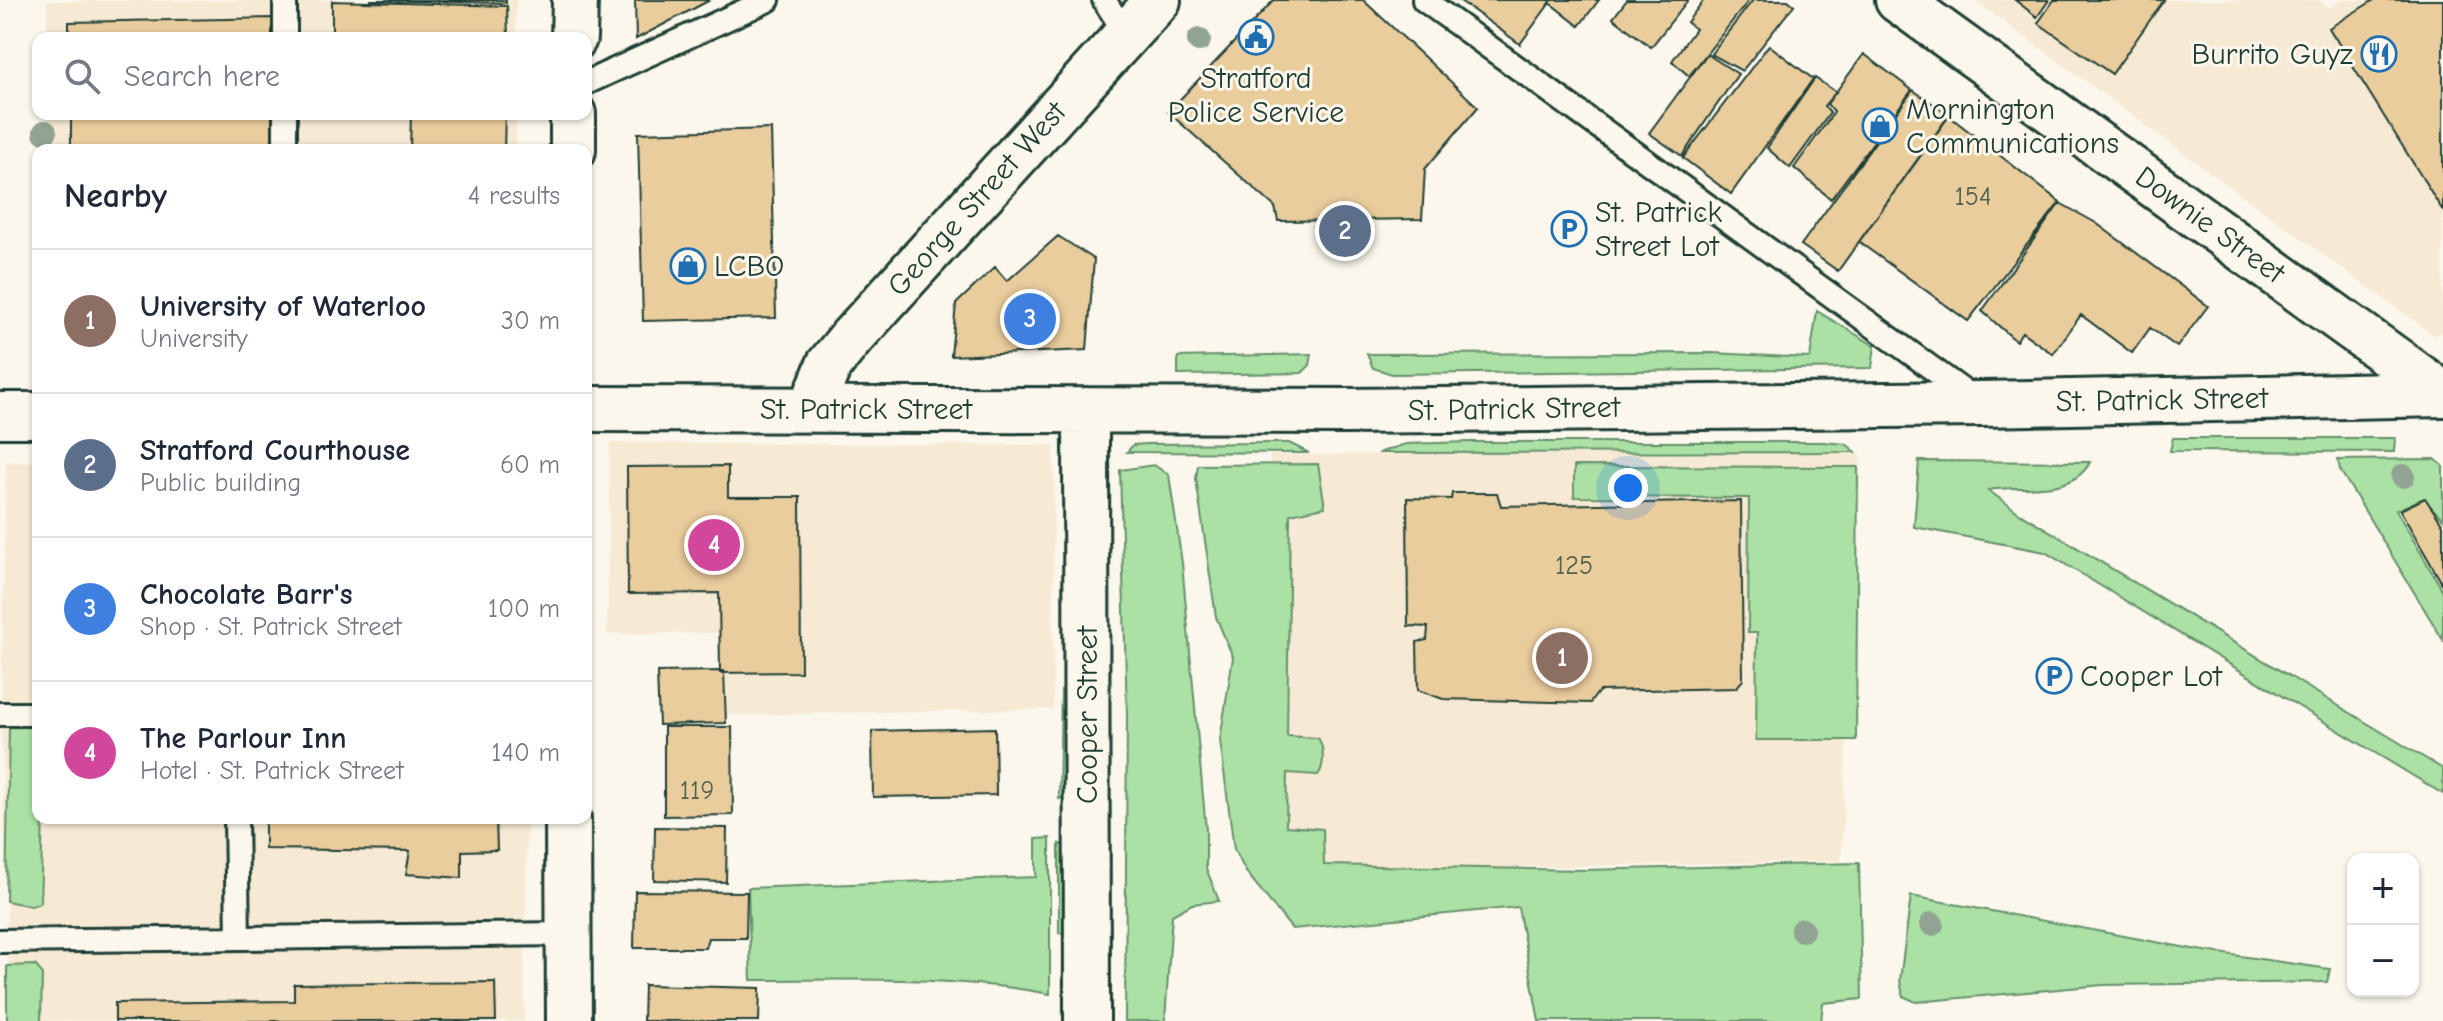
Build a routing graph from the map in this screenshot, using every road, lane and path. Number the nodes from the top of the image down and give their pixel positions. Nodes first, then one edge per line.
1 (285, 0) edge
2 (575, 0) edge
3 (768, 0) edge
4 (1158, 0) edge
5 (1424, 0) edge
6 (1898, 0) edge
7 (1115, 17) edge
8 (285, 32) edge
9 (574, 32) edge
10 (592, 80) edge
11 (285, 120) edge
12 (573, 120) edge
13 (285, 144) edge
14 (573, 144) edge
15 (2443, 394) edge
16 (1981, 404) junction
17 (592, 409) edge
18 (811, 409) junction
19 (1086, 410) junction
20 (0, 415) edge
21 (32, 415) edge
22 (0, 714) edge
23 (32, 714) edge
24 (236, 824) edge
25 (568, 824) edge
26 (569, 934) junction
27 (238, 938) junction
28 (0, 941) edge
29 (569, 1021) edge
30 (1087, 1021) edge

1 - 8 lane
2 - 9 street
3 - 10 lane
4 - 7 street, George Street West
5 - 16 lane
6 - 15 street, Downie Street
7 - 18 street, George Street West
11 - 13 lane
12 - 14 street
15 - 16 street, St. Patrick Street
16 - 19 street, St. Patrick Street
17 - 18 street, St. Patrick Street
18 - 19 street, St. Patrick Street
19 - 30 street, Cooper Street
20 - 21 street
22 - 23 lane
24 - 27 lane
25 - 26 street
26 - 27 lane
26 - 29 street
27 - 28 lane

